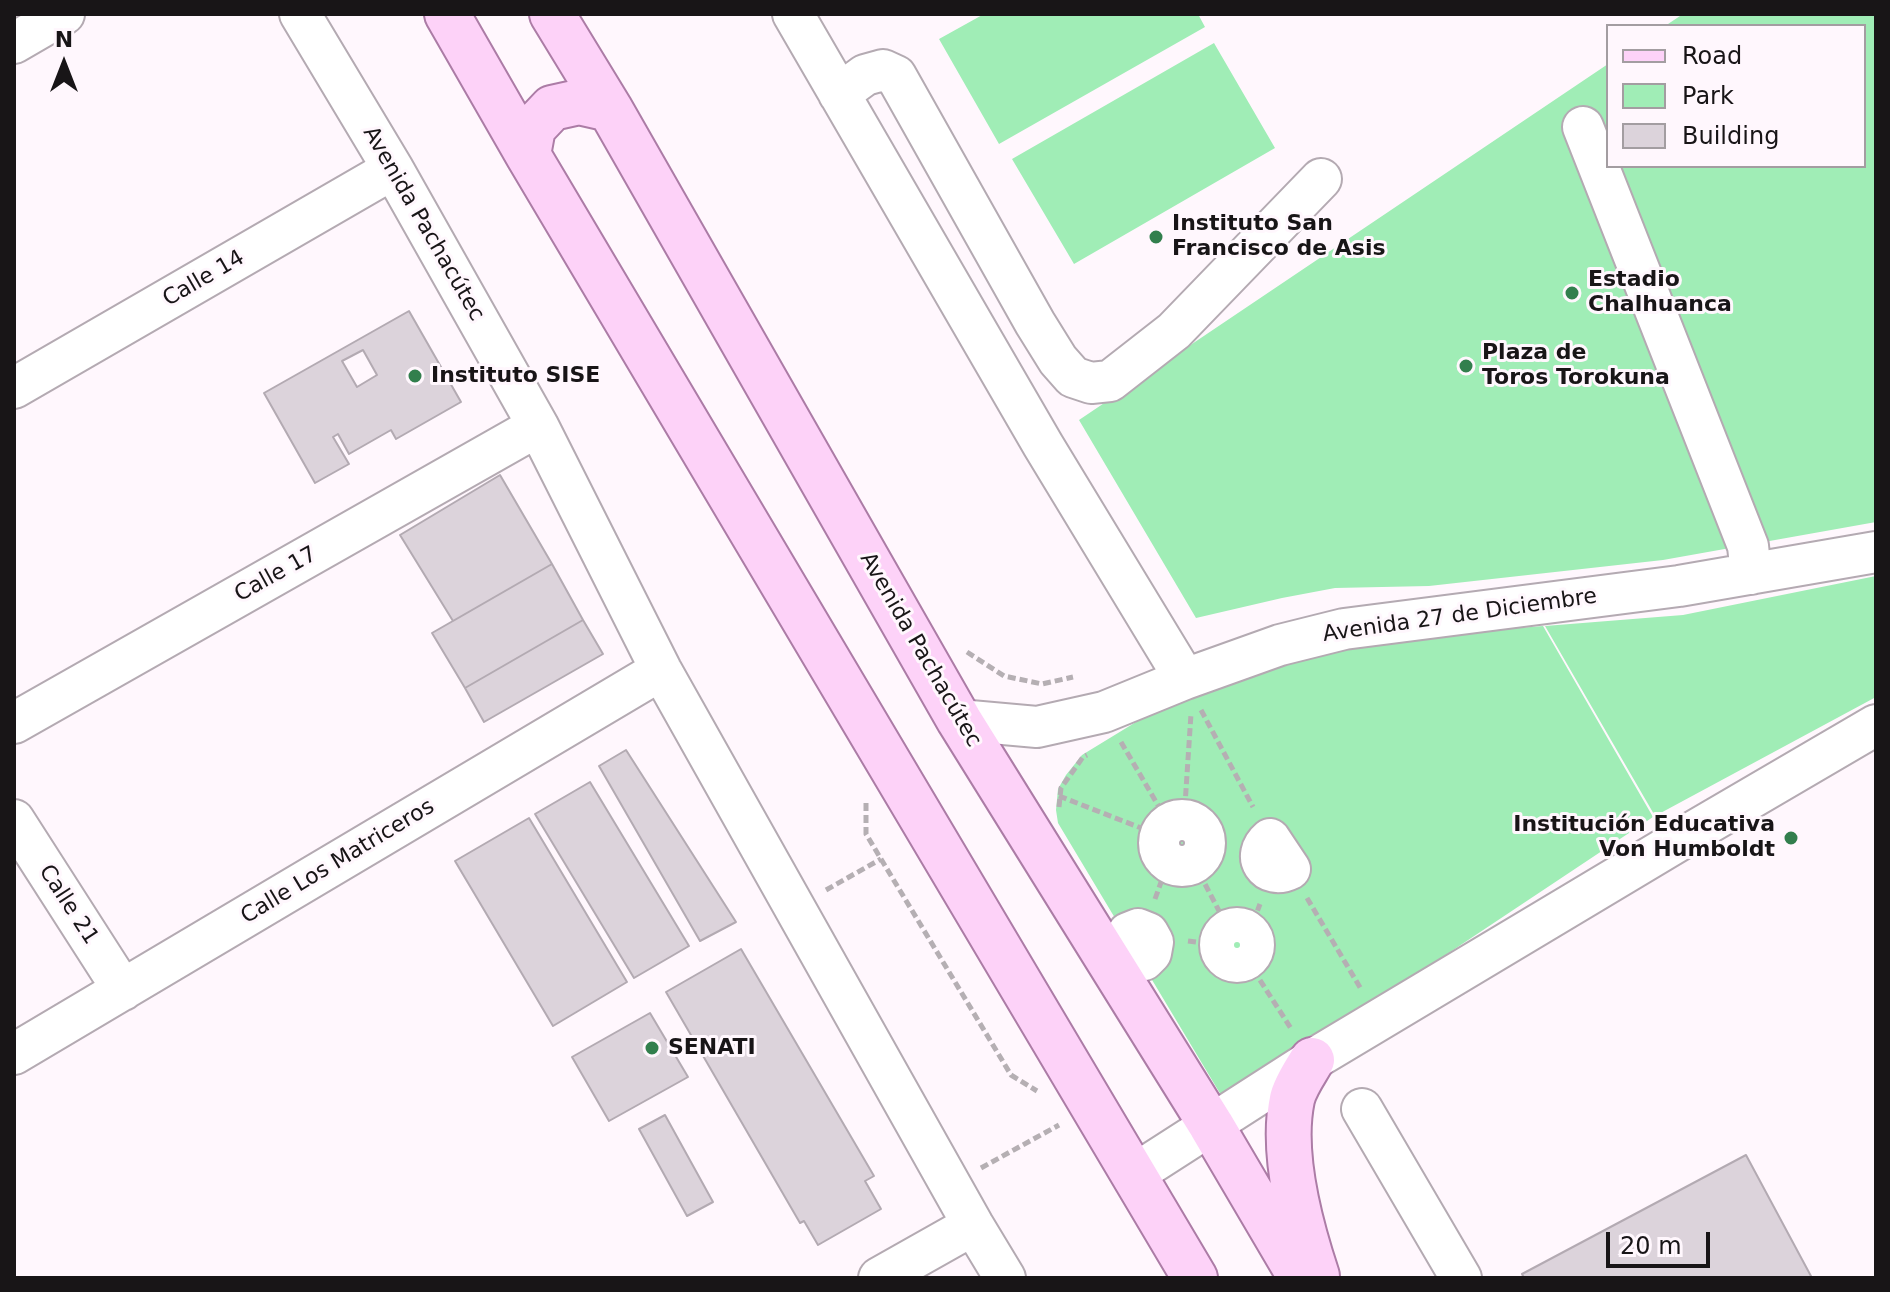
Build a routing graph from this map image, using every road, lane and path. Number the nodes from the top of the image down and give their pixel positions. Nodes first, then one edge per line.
1 (64, 14) edge
2 (300, 14) edge
3 (447, 14) edge
4 (552, 14) edge
5 (793, 14) edge
6 (14, 43) edge
7 (839, 94) junction
8 (610, 109) junction
9 (1583, 127) dead end
10 (528, 155) junction
11 (393, 169) junction
12 (1321, 179) dead end
13 (14, 388) edge
14 (538, 426) junction
15 (1876, 552) edge
16 (1751, 574) junction
17 (661, 670) junction
18 (1189, 687) junction
19 (959, 720) junction
20 (14, 723) edge
21 (1876, 725) edge
22 (1094, 750) dead end
23 (1059, 796) junction
24 (1059, 813) dead end
25 (14, 820) edge
26 (1171, 828) junction
27 (881, 859) dead end
28 (1194, 863) joint
29 (795, 908) junction
30 (123, 990) junction
31 (1367, 1000) dead end
32 (14, 1054) edge
33 (1312, 1060) junction
34 (1362, 1109) dead end
35 (1061, 1124) dead end
36 (1211, 1125) junction
37 (1133, 1175) junction
38 (950, 1185) junction
39 (973, 1225) junction
40 (879, 1278) edge
41 (1005, 1278) edge
42 (1195, 1278) edge
43 (1301, 1278) edge
44 (1318, 1278) edge
45 (1461, 1278) edge

1 - 6 street
2 - 11 street, Avenida Pachacútec
3 - 10 main road
4 - 8 main road, Avenida Pachacútec
5 - 7 street
7 - 12 street
7 - 18 street
8 - 10 main road
8 - 19 main road, Avenida Pachacútec
9 - 16 street
10 - 37 main road
11 - 13 street, Calle 14
11 - 14 street, Avenida Pachacútec
14 - 17 street, Avenida Pachacútec
14 - 20 street, Calle 17
15 - 16 street, Avenida 27 de Diciembre
16 - 18 street, Avenida 27 de Diciembre
17 - 29 street, Avenida Pachacútec
17 - 30 street, Calle Los Matriceros
18 - 19 street, Avenida 27 de Diciembre
18 - 26 path
18 - 31 path
19 - 36 main road, Avenida Pachacútec
21 - 33 street
22 - 23 path
23 - 24 path
23 - 26 path
25 - 30 street, Calle 21
26 - 28 street
27 - 29 path
28 - 33 path
29 - 38 street, Avenida Pachacútec
30 - 32 street, Calle Los Matriceros
33 - 36 street
33 - 44 main road
34 - 45 street
35 - 38 path
36 - 37 street
36 - 43 main road, Avenida Pachacútec
37 - 42 main road
38 - 39 street, Avenida Pachacútec
39 - 40 street
39 - 41 street, Avenida Pachacútec

